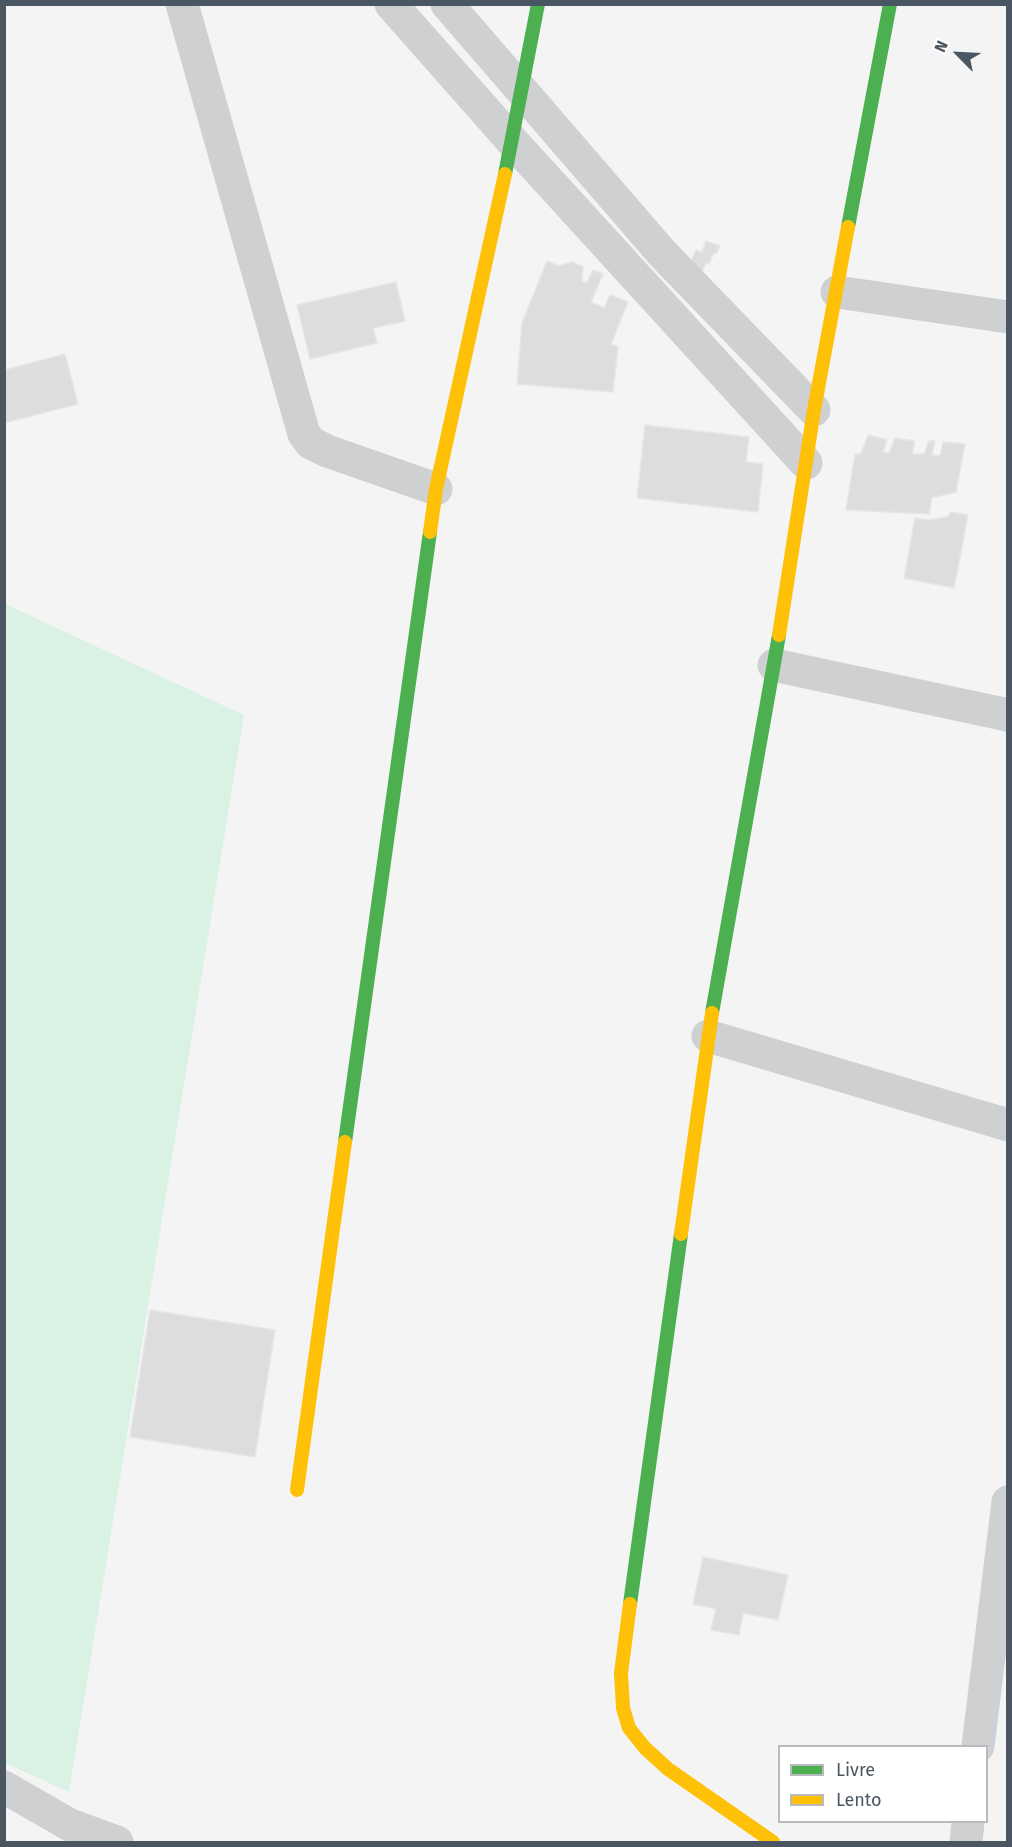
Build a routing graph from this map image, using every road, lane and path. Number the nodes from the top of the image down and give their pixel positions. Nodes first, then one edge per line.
1 (182, 4) edge
2 (391, 4) edge
3 (447, 4) edge
4 (538, 4) edge
5 (890, 4) edge
6 (522, 90) junction
7 (512, 141) junction
8 (837, 292) junction
9 (1008, 317) edge
10 (814, 410) junction
11 (806, 463) junction
12 (436, 489) junction
13 (774, 665) junction
14 (1008, 715) edge
15 (708, 1036) junction
16 (1008, 1125) edge
17 (297, 1490) dead end
18 (1008, 1502) edge
19 (978, 1745) edge
20 (4, 1787) edge
21 (968, 1823) edge
22 (67, 1834) edge
23 (117, 1842) edge
24 (773, 1842) edge
25 (966, 1842) edge

1 - 12 street
2 - 7 street
3 - 6 street
4 - 6 street
5 - 8 street
6 - 7 street
6 - 10 street
7 - 11 street
7 - 12 street
8 - 9 street
8 - 10 street
10 - 11 street
11 - 13 street
12 - 17 street
13 - 14 street
13 - 15 street
15 - 16 street
15 - 24 street
18 - 19 street
20 - 22 street
21 - 25 street
22 - 23 street

